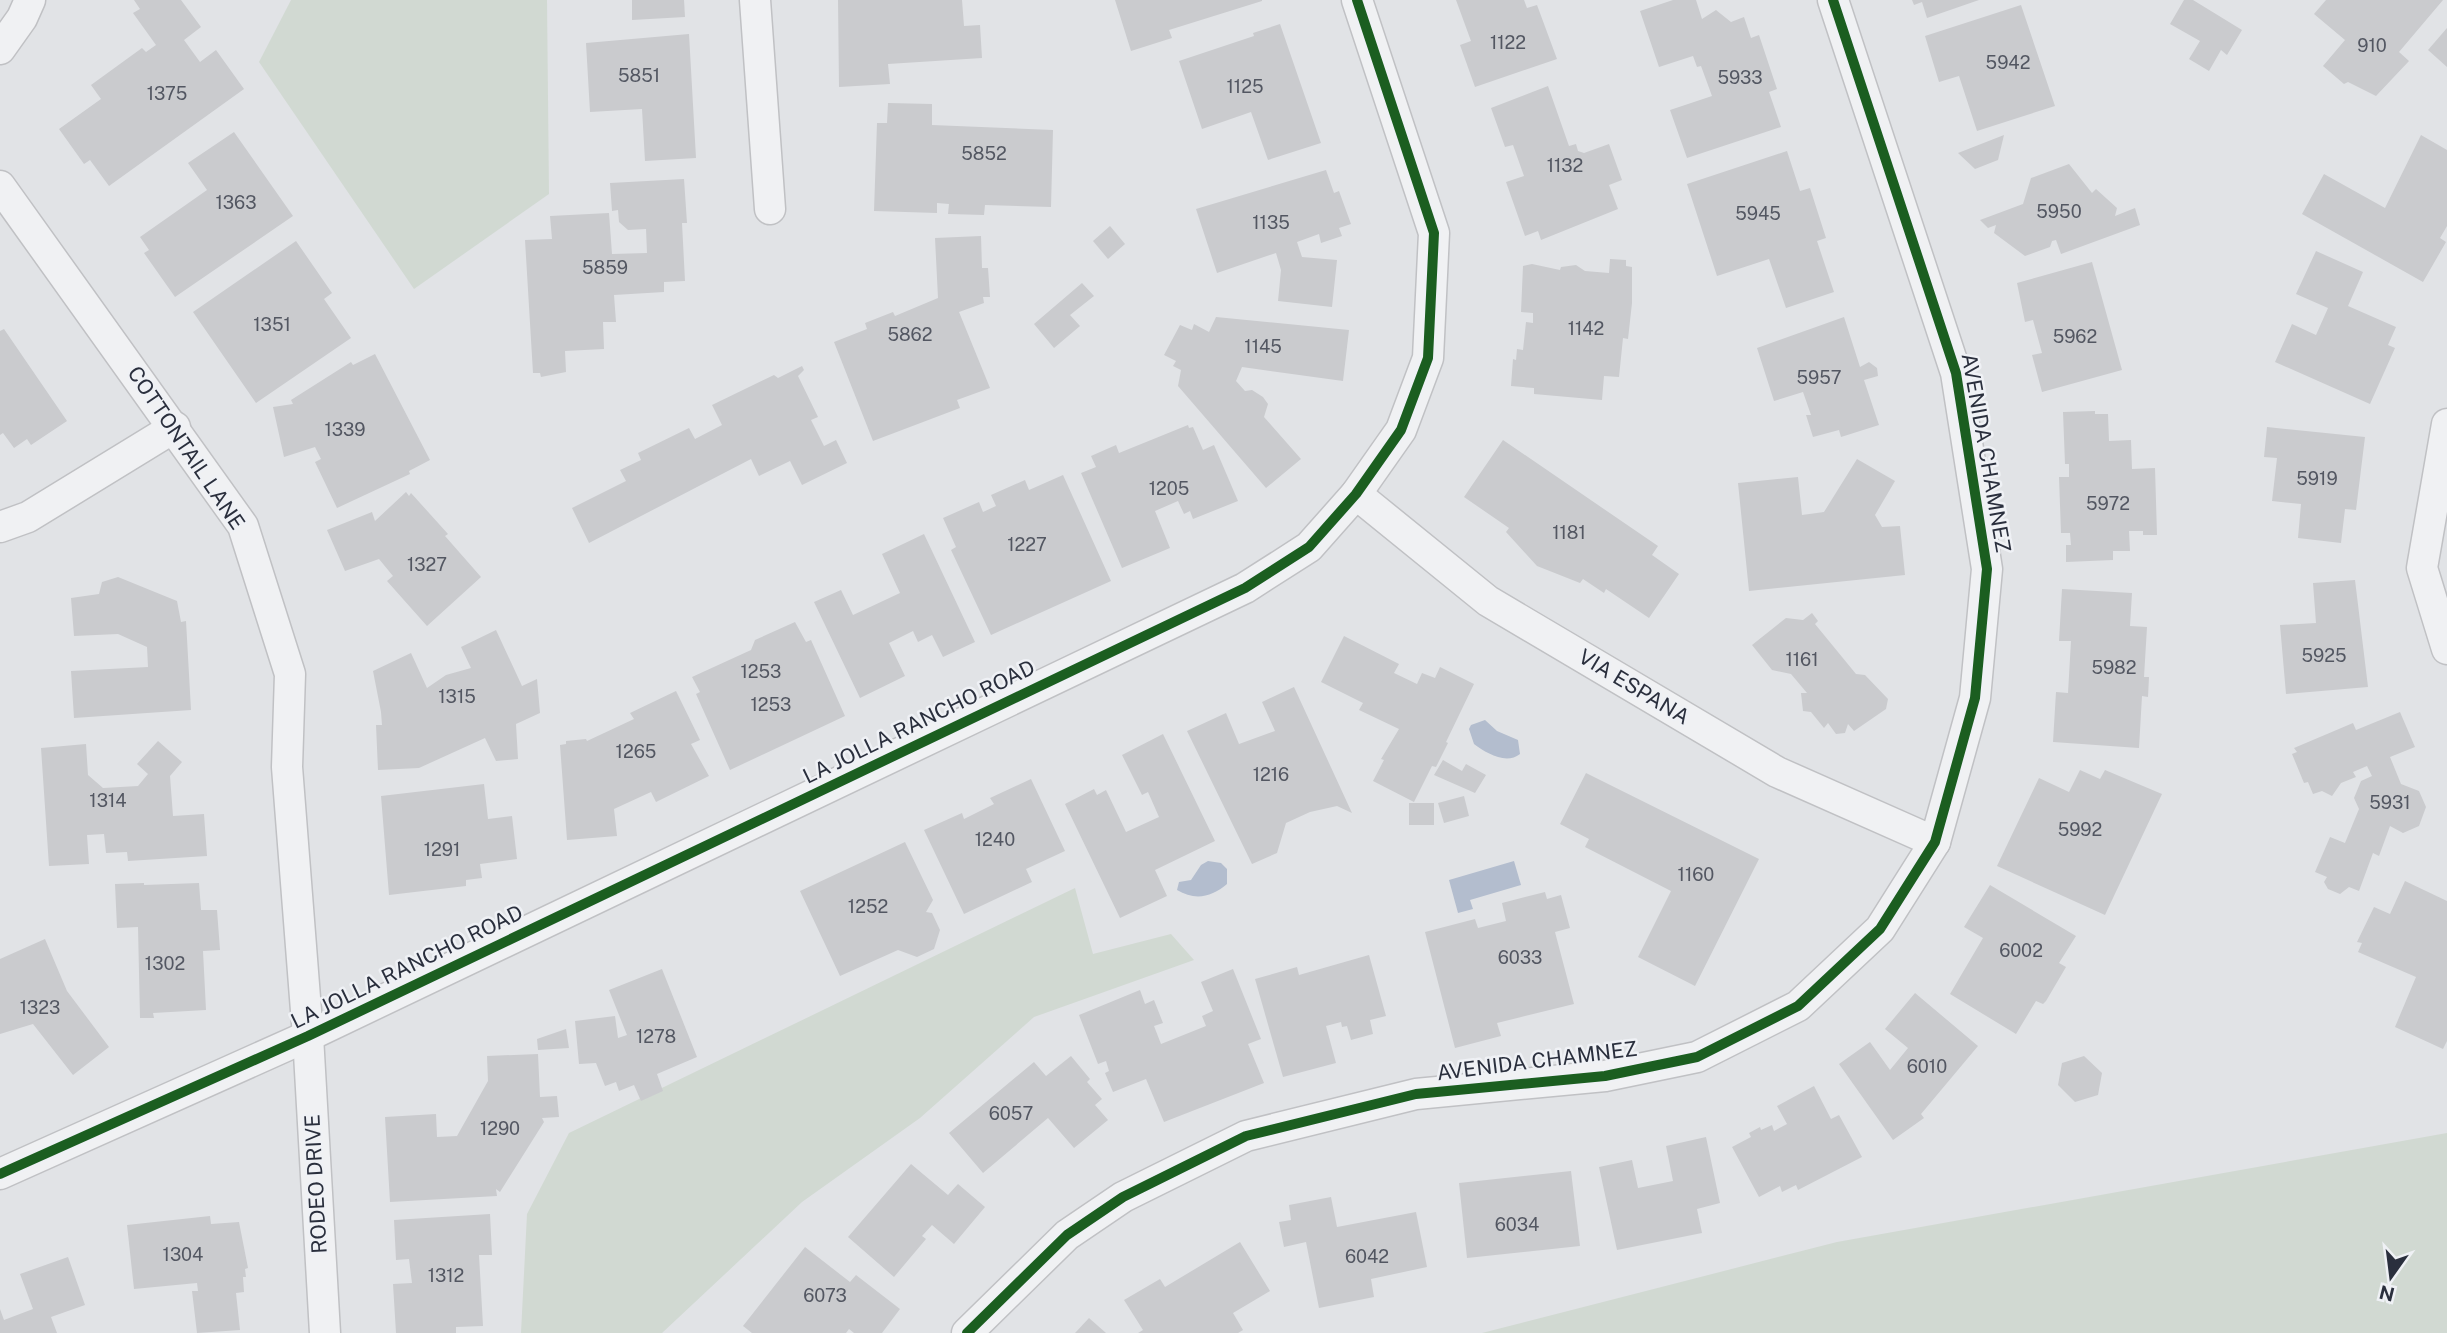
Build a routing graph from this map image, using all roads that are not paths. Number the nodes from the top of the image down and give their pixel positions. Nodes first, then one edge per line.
1 (30, 0) edge
2 (755, 0) edge
3 (1357, 0) edge
4 (1833, 0) edge
5 (0, 49) edge
6 (0, 187) edge
7 (770, 209) dead end
8 (2447, 424) edge
9 (175, 428) junction
10 (1356, 494) junction
11 (0, 527) edge
12 (2447, 649) edge
13 (1935, 842) junction
14 (308, 1036) junction
15 (0, 1174) edge
16 (324, 1333) edge
17 (967, 1333) edge

1 - 5 street
2 - 7 street
3 - 10 street, LA JOLLA RANCHO ROAD
4 - 13 street, AVENIDA CHAMNEZ
6 - 9 street, COTTONTAIL LANE
8 - 12 street
9 - 11 street
9 - 14 street, COTTONTAIL LANE
10 - 13 street, VIA ESPANA
10 - 14 street, LA JOLLA RANCHO ROAD
13 - 17 street, AVENIDA CHAMNEZ
14 - 15 street, LA JOLLA RANCHO ROAD
14 - 16 street, RODEO DRIVE

